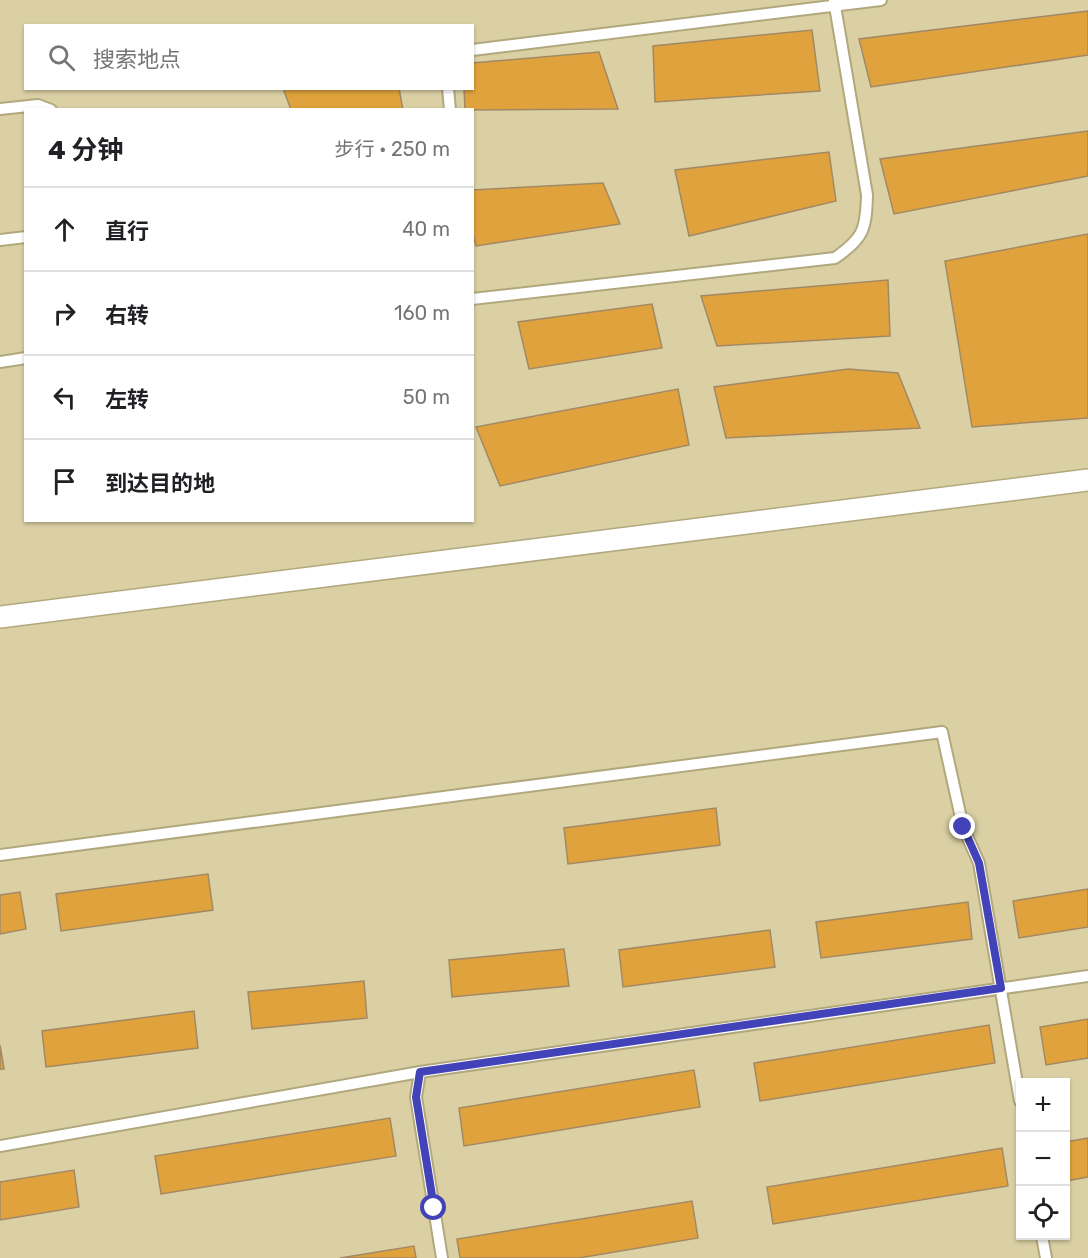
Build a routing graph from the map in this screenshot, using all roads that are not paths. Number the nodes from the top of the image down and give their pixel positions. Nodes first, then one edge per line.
1 (881, 0) edge
2 (835, 3) edge
3 (474, 50) edge
4 (448, 90) edge
5 (46, 108) edge
6 (450, 108) edge
7 (0, 109) edge
8 (24, 237) edge
9 (0, 240) edge
10 (474, 299) edge
11 (24, 358) edge
12 (0, 362) edge
13 (1088, 480) edge
14 (0, 616) edge
15 (0, 855) edge
16 (1088, 976) edge
17 (1001, 988) junction
18 (420, 1072) junction
19 (1016, 1078) edge
20 (0, 1146) edge
21 (1043, 1240) edge
22 (442, 1258) edge
23 (1046, 1258) edge

1 - 2 lane
2 - 3 lane
2 - 10 lane
4 - 6 lane
5 - 7 lane
8 - 9 lane
11 - 12 lane
13 - 14 street
15 - 17 lane
16 - 17 lane
17 - 18 lane
17 - 19 lane
18 - 20 lane
18 - 22 lane
21 - 23 lane

